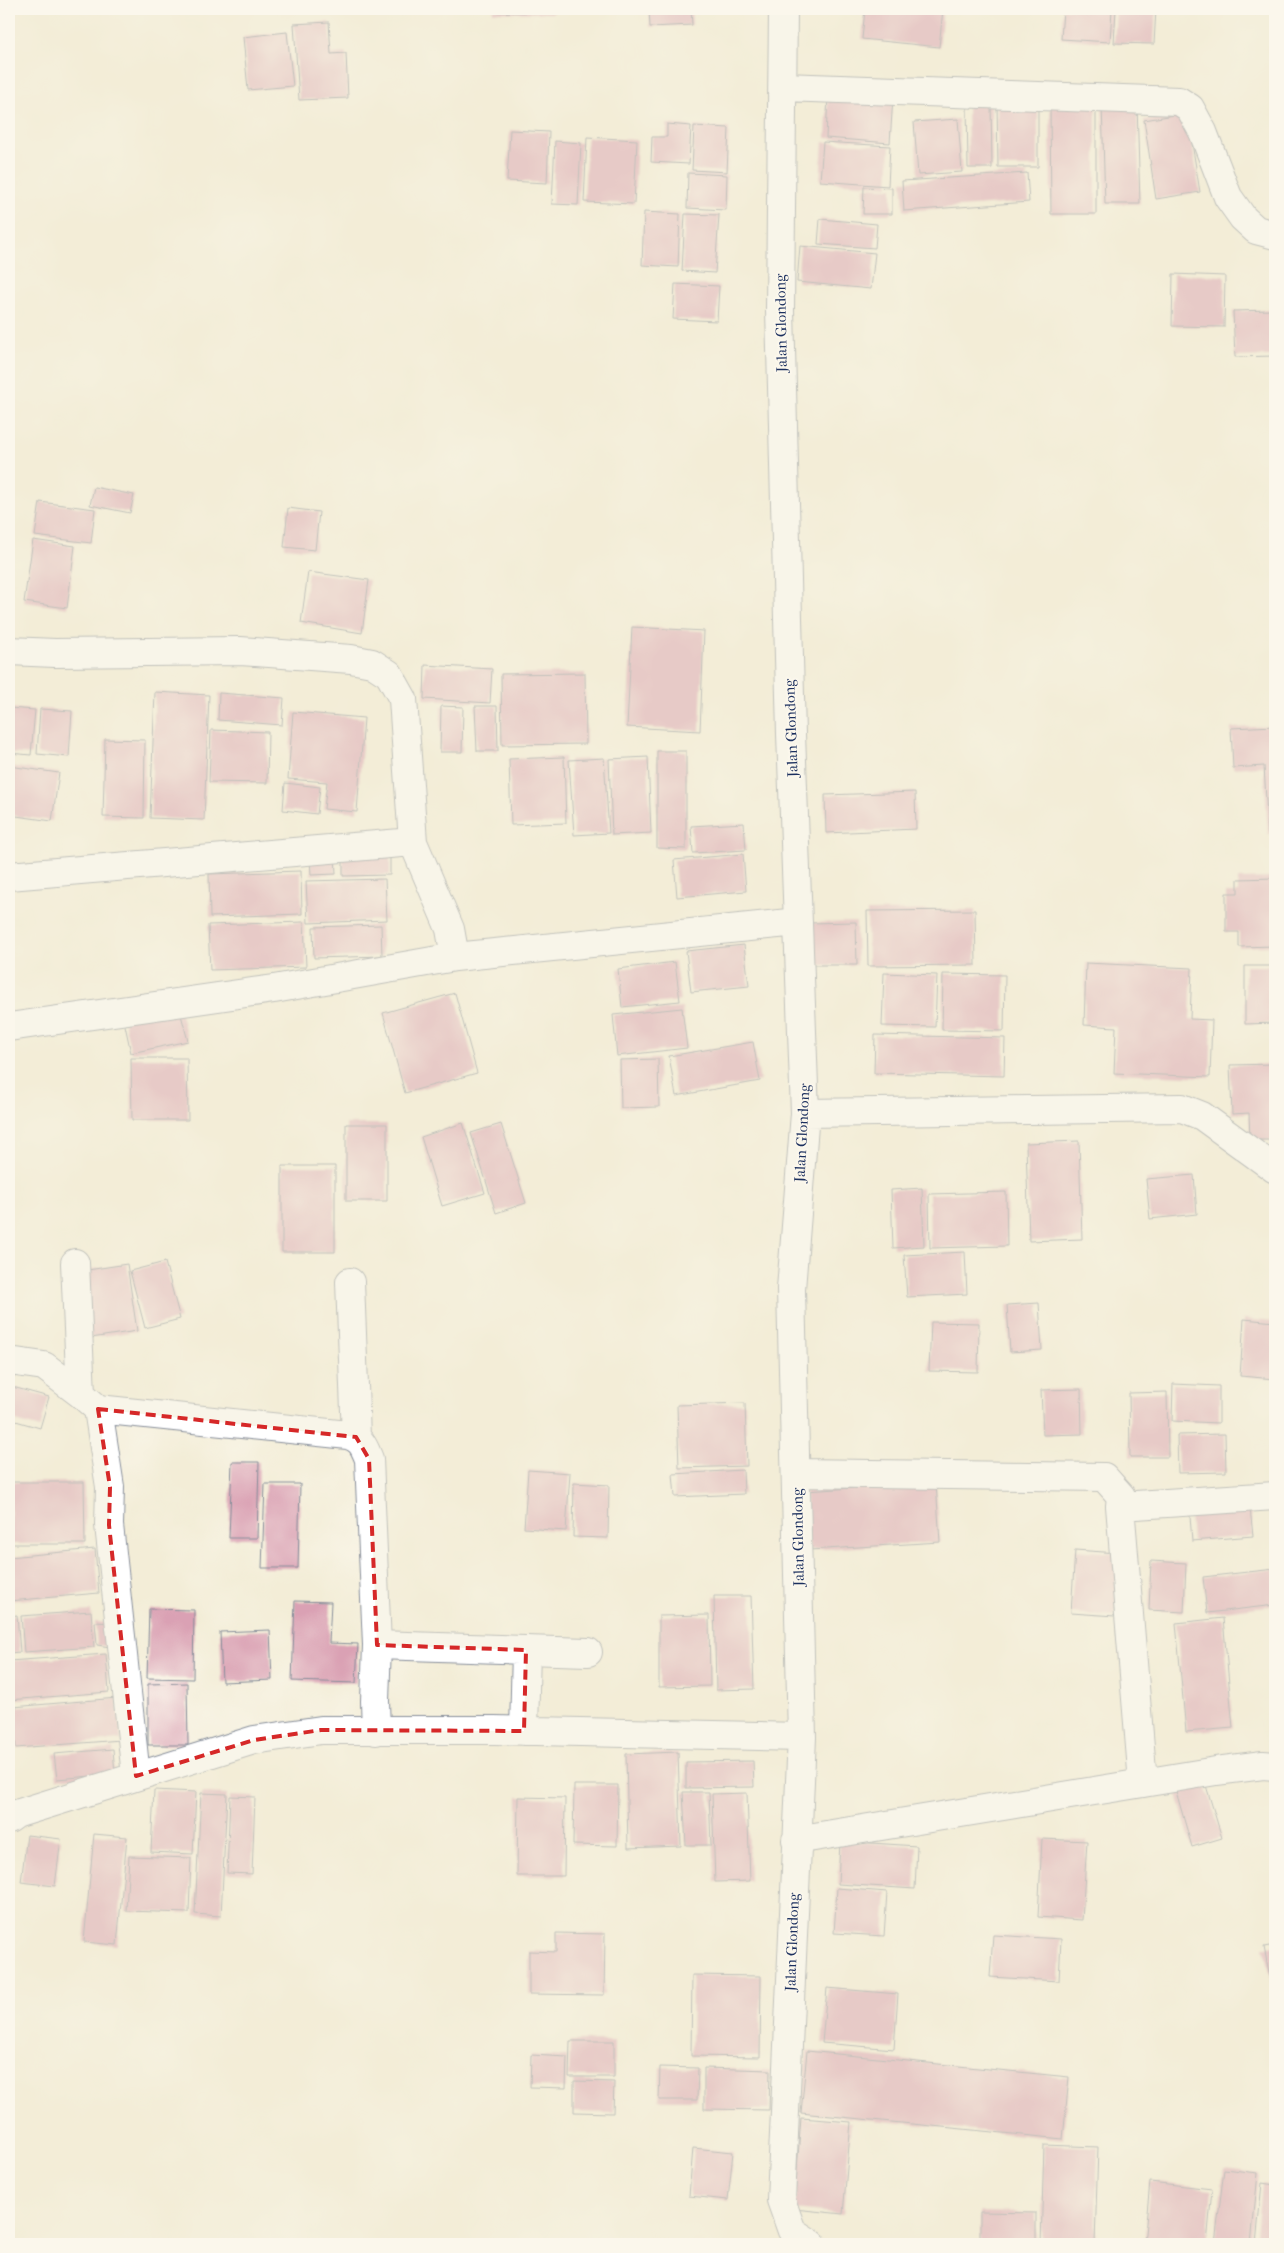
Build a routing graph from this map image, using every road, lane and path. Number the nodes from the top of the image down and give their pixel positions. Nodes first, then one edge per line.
1 (783, 9) edge
2 (783, 87) junction
3 (1275, 235) edge
4 (9, 651) edge
5 (413, 842) junction
6 (9, 876) edge
7 (798, 922) junction
8 (455, 957) junction
9 (9, 1027) edge
10 (805, 1113) junction
11 (1275, 1169) edge
12 (75, 1263) dead end
13 (350, 1282) dead end
14 (9, 1361) edge
15 (89, 1401) junction
16 (356, 1437) junction
17 (796, 1473) junction
18 (1275, 1496) edge
19 (1120, 1506) junction
20 (377, 1645) junction
21 (526, 1650) junction
22 (588, 1652) dead end
23 (376, 1731) junction
24 (524, 1731) junction
25 (802, 1737) junction
26 (1275, 1766) edge
27 (136, 1776) junction
28 (1143, 1783) junction
29 (9, 1818) edge
30 (796, 1840) junction
31 (798, 2240) edge

1 - 2 street, Jalan Glondong
2 - 3 street
2 - 7 street, Jalan Glondong
4 - 5 street
5 - 6 street
5 - 8 street
7 - 8 street
7 - 10 street, Jalan Glondong
8 - 9 street
10 - 11 street
10 - 17 street, Jalan Glondong
12 - 15 street
13 - 16 street
14 - 15 street
15 - 16 street
15 - 27 street
16 - 20 street
17 - 19 street
17 - 25 street, Jalan Glondong
18 - 19 street
19 - 28 street
20 - 21 street
20 - 23 street
21 - 22 street
21 - 24 street
23 - 24 street
23 - 27 street
24 - 25 street
25 - 30 street, Jalan Glondong
26 - 28 street
27 - 29 street
28 - 30 street
30 - 31 street, Jalan Glondong

